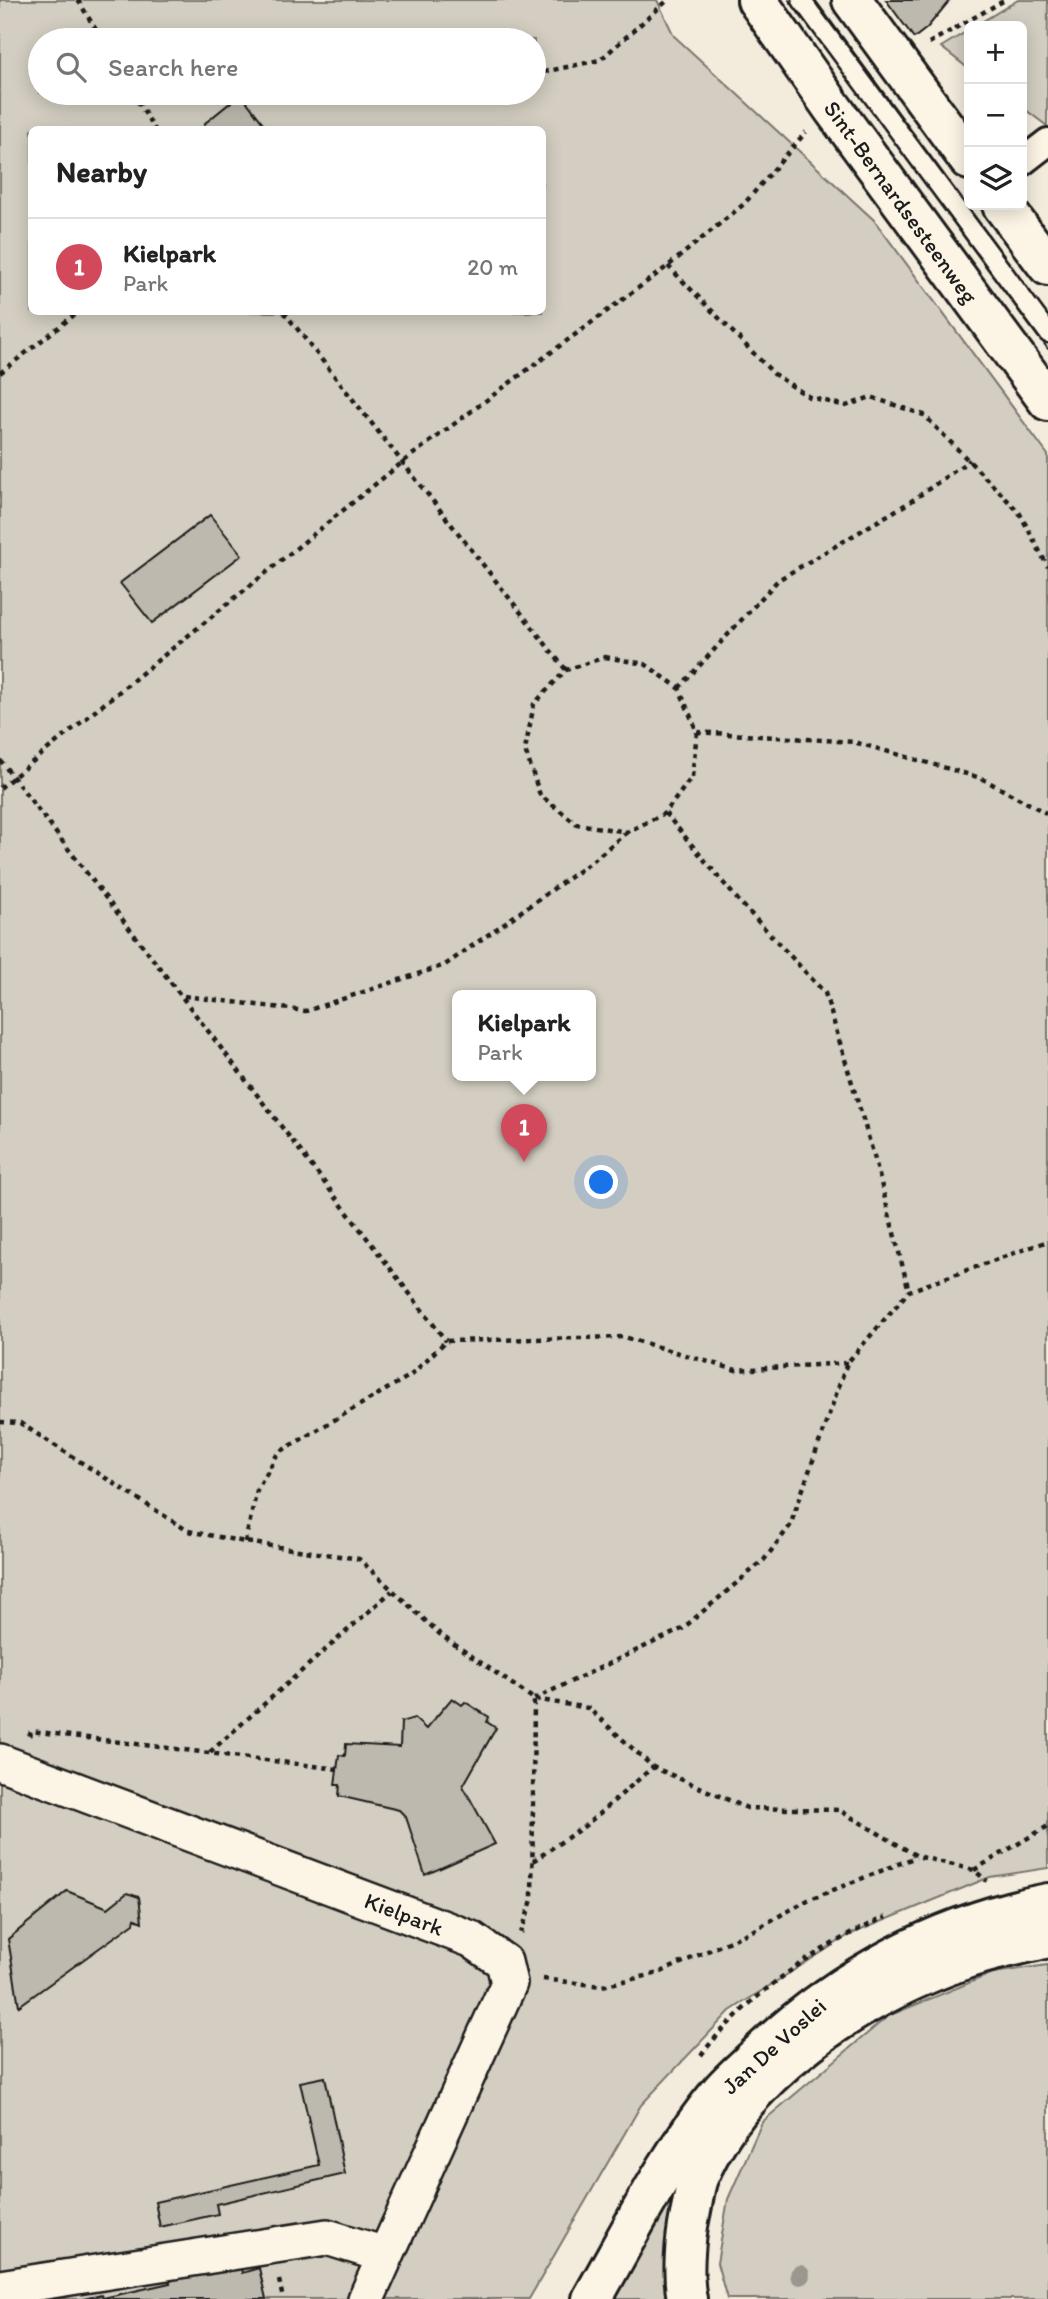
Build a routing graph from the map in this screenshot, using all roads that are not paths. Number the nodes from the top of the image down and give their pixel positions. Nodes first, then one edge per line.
1 (757, 0) edge
2 (802, 0) edge
3 (852, 0) edge
4 (1048, 142) edge
5 (964, 153) edge
6 (1027, 158) edge
7 (1006, 210) edge
8 (1048, 266) edge
9 (1048, 333) edge
10 (1048, 401) edge
11 (8, 1765) edge
12 (1048, 1903) edge
13 (1048, 1938) edge
14 (385, 2255) junction
15 (0, 2288) edge
16 (366, 2299) edge
17 (592, 2299) edge
18 (687, 2299) edge

1 - 10 main road, Sint-Bernardsesteenweg
2 - 9 lane
3 - 5 main road
4 - 6 street
7 - 8 main road
11 - 14 street, Kielpark
12 - 17 main road, Jan De Voslei
13 - 18 main road
14 - 15 street
14 - 16 street

